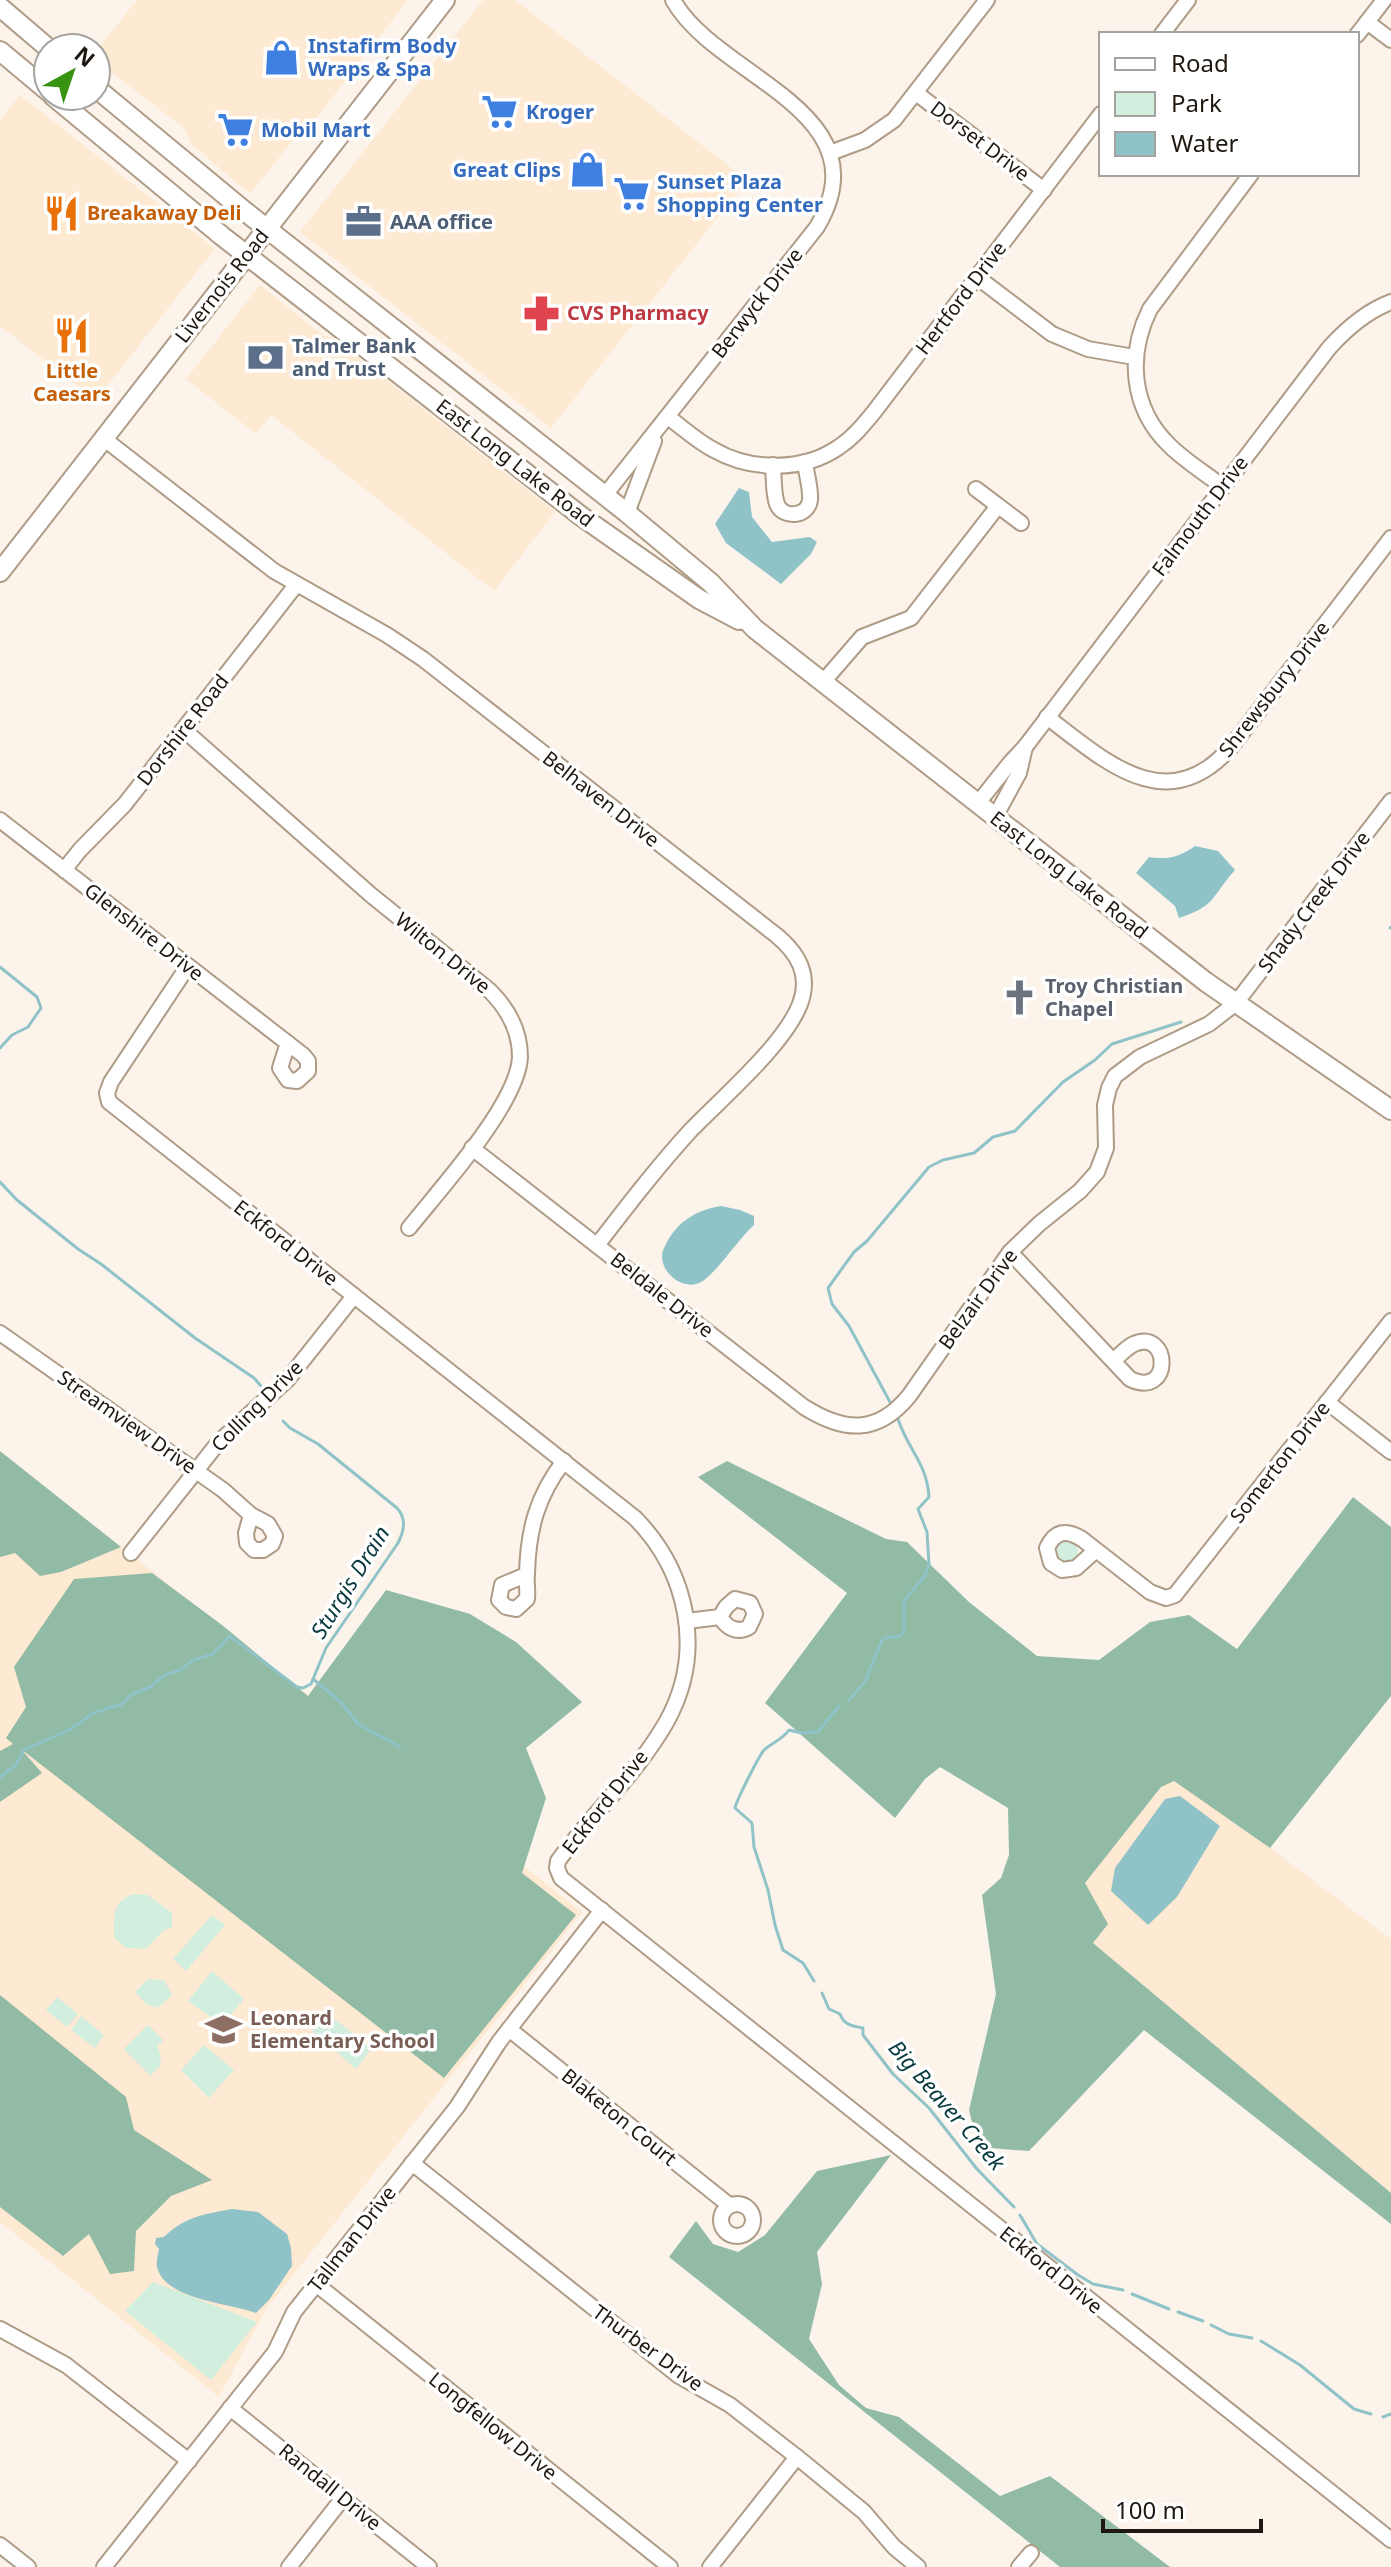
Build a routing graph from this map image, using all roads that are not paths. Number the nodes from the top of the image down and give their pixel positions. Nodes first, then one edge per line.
1 (445, 0) edge
2 (673, 0) edge
3 (987, 0) edge
4 (1188, 0) edge
5 (1384, 0) edge
6 (0, 7) edge
7 (1367, 22) junction
8 (1164, 32) edge
9 (1359, 32) edge
10 (32, 34) edge
11 (1391, 40) edge
12 (0, 51) edge
13 (32, 74) edge
14 (916, 93) junction
15 (112, 101) edge
16 (112, 111) edge
17 (76, 112) edge
18 (1099, 117) edge
19 (103, 138) junction
20 (830, 153) junction
21 (188, 165) junction
22 (1250, 176) edge
23 (1044, 190) junction
24 (224, 194) junction
25 (267, 228) junction
26 (246, 255) junction
27 (321, 270) junction
28 (977, 277) junction
29 (298, 295) junction
30 (1391, 302) edge
31 (359, 343) junction
32 (1134, 357) junction
33 (665, 421) junction
34 (103, 438) junction
35 (555, 457) junction
36 (805, 462) junction
37 (773, 465) junction
38 (1223, 487) junction
39 (976, 489) dead end
40 (605, 495) junction
41 (998, 506) junction
42 (574, 510) junction
43 (627, 513) junction
44 (1021, 523) dead end
45 (1391, 538) edge
46 (662, 543) junction
47 (2, 565) edge
48 (296, 585) junction
49 (755, 629) junction
50 (823, 682) junction
51 (1047, 717) junction
52 (184, 730) junction
53 (1025, 747) junction
54 (1391, 801) edge
55 (978, 803) junction
56 (995, 817) junction
57 (0, 820) edge
58 (64, 870) junction
59 (188, 966) junction
60 (1236, 1003) junction
61 (288, 1043) dead end
62 (1391, 1110) edge
63 (472, 1148) junction
64 (409, 1228) dead end
65 (598, 1244) junction
66 (1010, 1252) junction
67 (354, 1296) junction
68 (1391, 1321) edge
69 (0, 1333) edge
70 (1114, 1360) dead end
71 (1327, 1402) junction
72 (860, 1426) joint
73 (1391, 1452) edge
74 (564, 1461) junction
75 (196, 1470) junction
76 (251, 1515) dead end
77 (1096, 1550) dead end
78 (131, 1553) dead end
79 (526, 1575) dead end
80 (720, 1617) dead end
81 (687, 1621) junction
82 (602, 1910) junction
83 (509, 2029) junction
84 (412, 2163) junction
85 (729, 2205) dead end
86 (316, 2284) junction
87 (0, 2329) edge
88 (230, 2408) junction
89 (797, 2457) junction
90 (189, 2461) junction
91 (343, 2498) junction
92 (1391, 2540) edge
93 (0, 2545) edge
94 (1031, 2553) dead end
95 (28, 2567) edge
96 (104, 2567) edge
97 (289, 2567) edge
98 (429, 2567) edge
99 (670, 2567) edge
100 (710, 2567) edge
101 (918, 2567) edge
102 (1019, 2567) edge

1 - 25 main road, Livernois Road
2 - 20 street, Berwyck Drive
3 - 14 street
4 - 8 street
5 - 7 street
6 - 10 main road
7 - 9 street
7 - 11 street
12 - 13 main road
14 - 20 street
14 - 23 street, Dorset Drive
15 - 21 main road
16 - 21 main road
17 - 19 main road
18 - 23 street, Hertford Drive
19 - 24 main road
19 - 26 main road, East Long Lake Road
20 - 33 street, Berwyck Drive
21 - 24 main road, East Long Lake Road
22 - 32 street
23 - 28 street, Hertford Drive
24 - 25 main road, East Long Lake Road
25 - 26 main road, Livernois Road
25 - 27 main road, East Long Lake Road
26 - 29 main road, East Long Lake Road
26 - 34 main road, Livernois Road
27 - 29 main road
27 - 35 main road, East Long Lake Road
28 - 32 street
28 - 36 street, Hertford Drive
29 - 31 main road, East Long Lake Road
30 - 38 street, Falmouth Drive
31 - 35 main road
31 - 42 main road, East Long Lake Road
32 - 38 street
33 - 37 street, Hertford Drive
33 - 40 street, Berwyck Drive
33 - 43 street, Berwyck Drive
34 - 47 main road, Livernois Road
34 - 48 street, Belhaven Drive
35 - 40 main road, East Long Lake Road
36 - 37 street, Hertford Drive
36 - 37 street
38 - 51 street, Falmouth Drive
39 - 41 street
40 - 43 main road, East Long Lake Road
41 - 44 street
41 - 50 street
42 - 46 main road
42 - 49 main road, East Long Lake Road
43 - 46 main road, East Long Lake Road
45 - 51 street, Shrewsbury Drive
46 - 49 main road, East Long Lake Road
48 - 52 street, Dorshire Road
48 - 65 street, Belhaven Drive
49 - 50 main road, East Long Lake Road
50 - 55 main road, East Long Lake Road
51 - 53 street, Falmouth Drive
52 - 58 street, Dorshire Road
52 - 63 street, Wilton Drive
53 - 55 street, Falmouth Drive
53 - 56 street, Falmouth Drive
54 - 60 street, Shady Creek Drive
55 - 56 main road, East Long Lake Road
56 - 60 main road, East Long Lake Road
57 - 58 street, Glenshire Drive
58 - 59 street, Glenshire Drive
59 - 61 street, Glenshire Drive
59 - 67 street, Eckford Drive
60 - 62 main road, East Long Lake Road
60 - 66 street, Belzair Drive
63 - 64 street, Wilton Drive
63 - 65 street, Beldale Drive
65 - 72 street, Beldale Drive
66 - 70 street
66 - 72 street, Belzair Drive
67 - 74 street, Eckford Drive
67 - 75 street, Colling Drive
68 - 71 street, Somerton Drive
69 - 75 street, Streamview Drive
71 - 73 street
71 - 77 street, Somerton Drive
74 - 79 street
74 - 81 street, Eckford Drive
75 - 76 street, Streamview Drive
75 - 78 street, Colling Drive
80 - 81 street
81 - 82 street, Eckford Drive
82 - 83 street, Tallman Drive
82 - 92 street, Eckford Drive
83 - 84 street, Tallman Drive
83 - 85 street, Blaketon Court
84 - 86 street, Tallman Drive
84 - 89 street, Thurber Drive
86 - 88 street, Tallman Drive
86 - 99 street, Longfellow Drive
87 - 90 street
88 - 90 street, Tallman Drive
88 - 91 street, Randall Drive
89 - 100 street
89 - 101 street, Thurber Drive
90 - 96 street, Tallman Drive
91 - 97 street
91 - 98 street, Randall Drive
93 - 95 street
94 - 102 street

